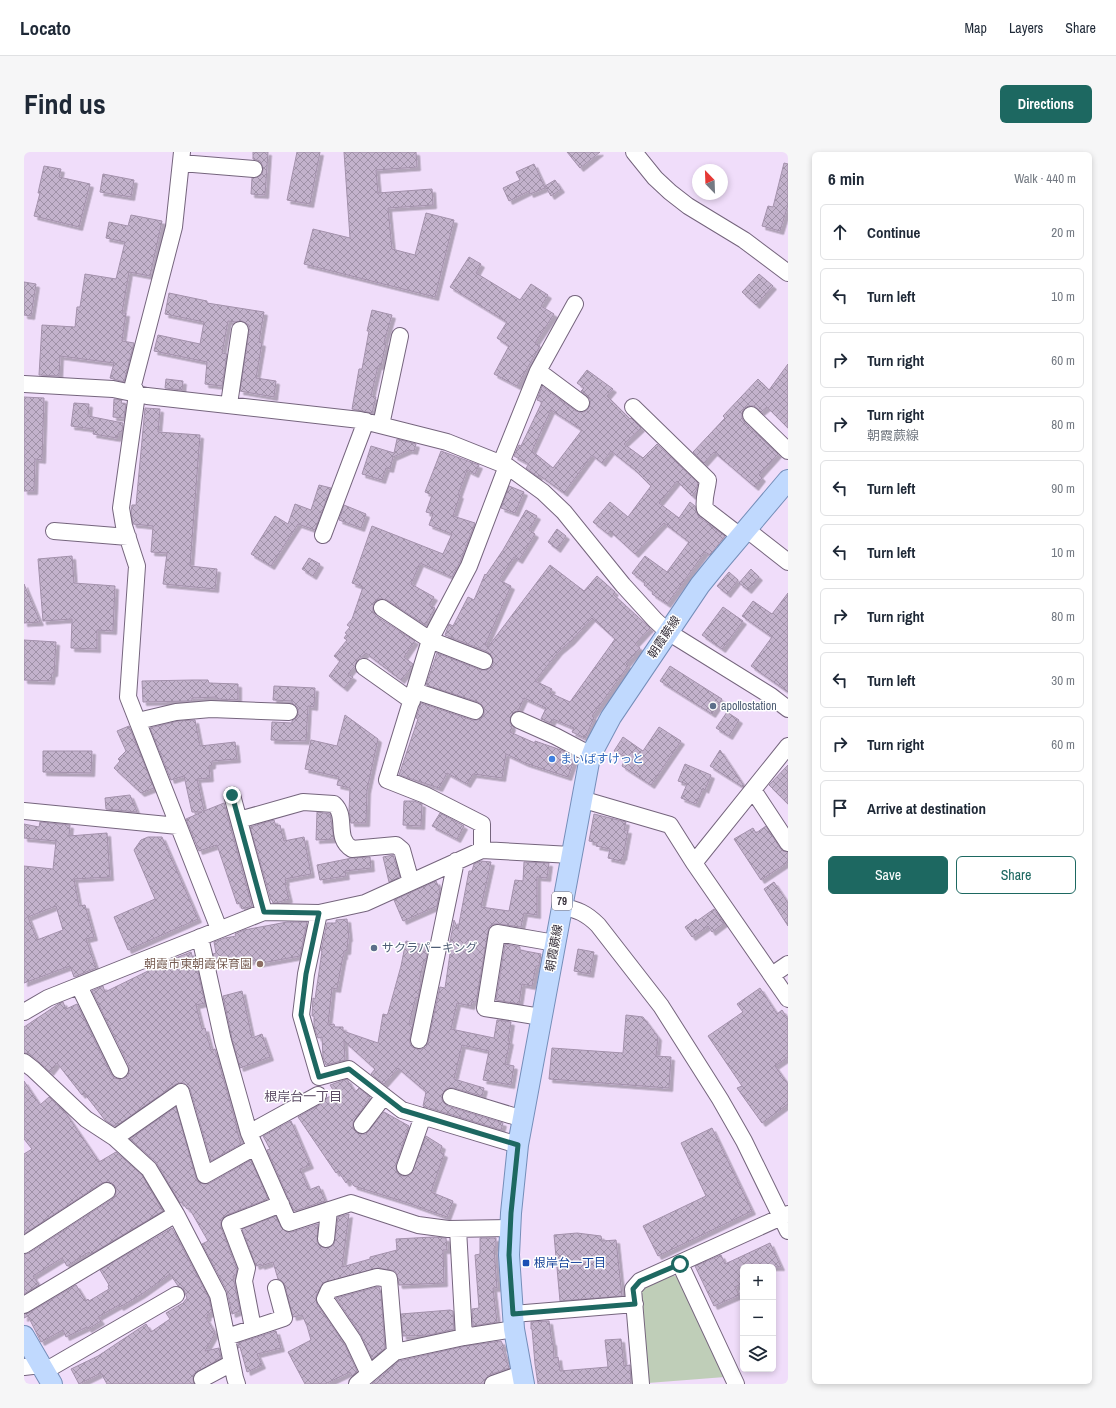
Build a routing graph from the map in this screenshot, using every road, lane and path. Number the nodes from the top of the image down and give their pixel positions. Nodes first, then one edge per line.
1 (634, 152) edge
2 (181, 157) edge
3 (254, 170) dead end
4 (788, 273) edge
5 (575, 304) dead end
6 (240, 330) dead end
7 (400, 336) dead end
8 (538, 371) junction
9 (24, 384) edge
10 (137, 394) junction
11 (581, 403) dead end
12 (229, 404) junction
13 (633, 407) dead end
14 (751, 415) dead end
15 (373, 423) junction
16 (788, 451) edge
17 (504, 464) junction
18 (788, 480) edge
19 (54, 531) dead end
20 (743, 533) junction
21 (323, 534) dead end
22 (128, 537) junction
23 (788, 562) edge
24 (382, 608) dead end
25 (668, 632) junction
26 (430, 640) junction
27 (484, 661) dead end
28 (364, 667) dead end
29 (413, 696) junction
30 (788, 709) edge
31 (475, 711) dead end
32 (289, 712) dead end
33 (519, 720) dead end
34 (138, 721) junction
35 (788, 746) edge
36 (591, 756) junction
37 (753, 790) junction
38 (232, 795) dead end
39 (581, 799) junction
40 (24, 811) edge
41 (239, 820) junction
42 (178, 826) junction
43 (788, 843) edge
44 (482, 850) junction
45 (571, 855) junction
46 (456, 861) junction
47 (694, 863) junction
48 (411, 882) junction
49 (561, 906) junction
50 (264, 912) junction
51 (319, 913) junction
52 (218, 929) junction
53 (200, 938) junction
54 (555, 943) junction
55 (788, 964) edge
56 (772, 975) junction
57 (79, 986) junction
58 (788, 999) edge
59 (24, 1012) edge
60 (541, 1017) junction
61 (419, 1040) dead end
62 (27, 1069) edge
63 (120, 1070) dead end
64 (318, 1095) dead end
65 (384, 1096) junction
66 (451, 1097) dead end
67 (423, 1116) junction
68 (523, 1119) junction
69 (362, 1125) dead end
70 (115, 1138) junction
71 (252, 1140) junction
72 (518, 1145) junction
73 (405, 1167) dead end
74 (107, 1191) dead end
75 (280, 1204) junction
76 (330, 1210) junction
77 (176, 1214) junction
78 (786, 1221) edge
79 (510, 1228) junction
80 (458, 1229) junction
81 (326, 1239) dead end
82 (24, 1245) edge
83 (680, 1264) junction
84 (276, 1288) dead end
85 (176, 1295) dead end
86 (635, 1304) junction
87 (24, 1305) edge
88 (513, 1322) junction
89 (253, 1328) junction
90 (24, 1336) edge
91 (227, 1337) junction
92 (464, 1338) junction
93 (396, 1352) junction
94 (232, 1363) junction
95 (40, 1372) edge
96 (369, 1374) junction
97 (202, 1379) dead end
98 (522, 1379) edge
99 (237, 1384) edge
100 (357, 1384) edge
101 (493, 1384) edge
102 (641, 1384) edge
103 (736, 1384) edge

1 - 4 street
2 - 3 street
2 - 10 street
5 - 8 street
6 - 12 street
7 - 15 street
8 - 11 street
8 - 17 street
9 - 10 street
10 - 12 street
10 - 22 street
12 - 15 street
13 - 20 street
14 - 16 street
15 - 17 street
15 - 21 street
17 - 25 street
17 - 26 street
18 - 20 main road, 朝霞蕨線 / 79
19 - 22 street
20 - 23 street
20 - 25 main road, 朝霞蕨線 / 79
22 - 34 street
24 - 26 street
25 - 30 street
25 - 36 main road, 朝霞蕨線 / 79
26 - 27 street
26 - 29 street
28 - 29 street
29 - 31 street
29 - 44 street
32 - 34 street
33 - 36 street
34 - 42 street
35 - 37 street
36 - 39 main road, 朝霞蕨線 / 79
37 - 43 street
37 - 47 street
38 - 41 street
39 - 45 main road, 朝霞蕨線 / 79
39 - 47 street
40 - 42 street
41 - 48 street
41 - 50 street
42 - 52 street
44 - 45 street
44 - 46 street
45 - 49 main road, 朝霞蕨線 / 79
46 - 48 street
46 - 61 street
47 - 56 street
48 - 51 street
49 - 54 main road, 朝霞蕨線 / 79
49 - 78 street
50 - 51 street
50 - 52 street
51 - 65 street
52 - 53 street
53 - 57 street
53 - 71 street
54 - 60 main road, 朝霞蕨線 / 79
54 - 60 street
55 - 56 street
56 - 58 street
57 - 59 street
57 - 63 street
60 - 68 main road, 朝霞蕨線 / 79
62 - 70 street
64 - 71 street
65 - 67 street
65 - 69 street
66 - 68 street
67 - 72 street
67 - 73 street
68 - 72 main road, 朝霞蕨線 / 79
70 - 71 street
70 - 77 street
71 - 75 street
72 - 79 main road, 朝霞蕨線 / 79
74 - 82 street
75 - 76 street
75 - 89 street
76 - 80 street
76 - 81 street
77 - 87 street
77 - 91 street
78 - 83 street
79 - 80 street
79 - 88 main road, 朝霞蕨線 / 79
80 - 92 street
83 - 86 street
83 - 103 street
84 - 89 street
85 - 95 street
86 - 88 street
86 - 102 street
88 - 92 street
88 - 98 main road, 朝霞蕨線 / 79
89 - 91 street
90 - 95 main road
91 - 94 street
92 - 93 street
93 - 96 street
93 - 96 street
94 - 97 street
94 - 99 street
96 - 100 street
98 - 101 street

